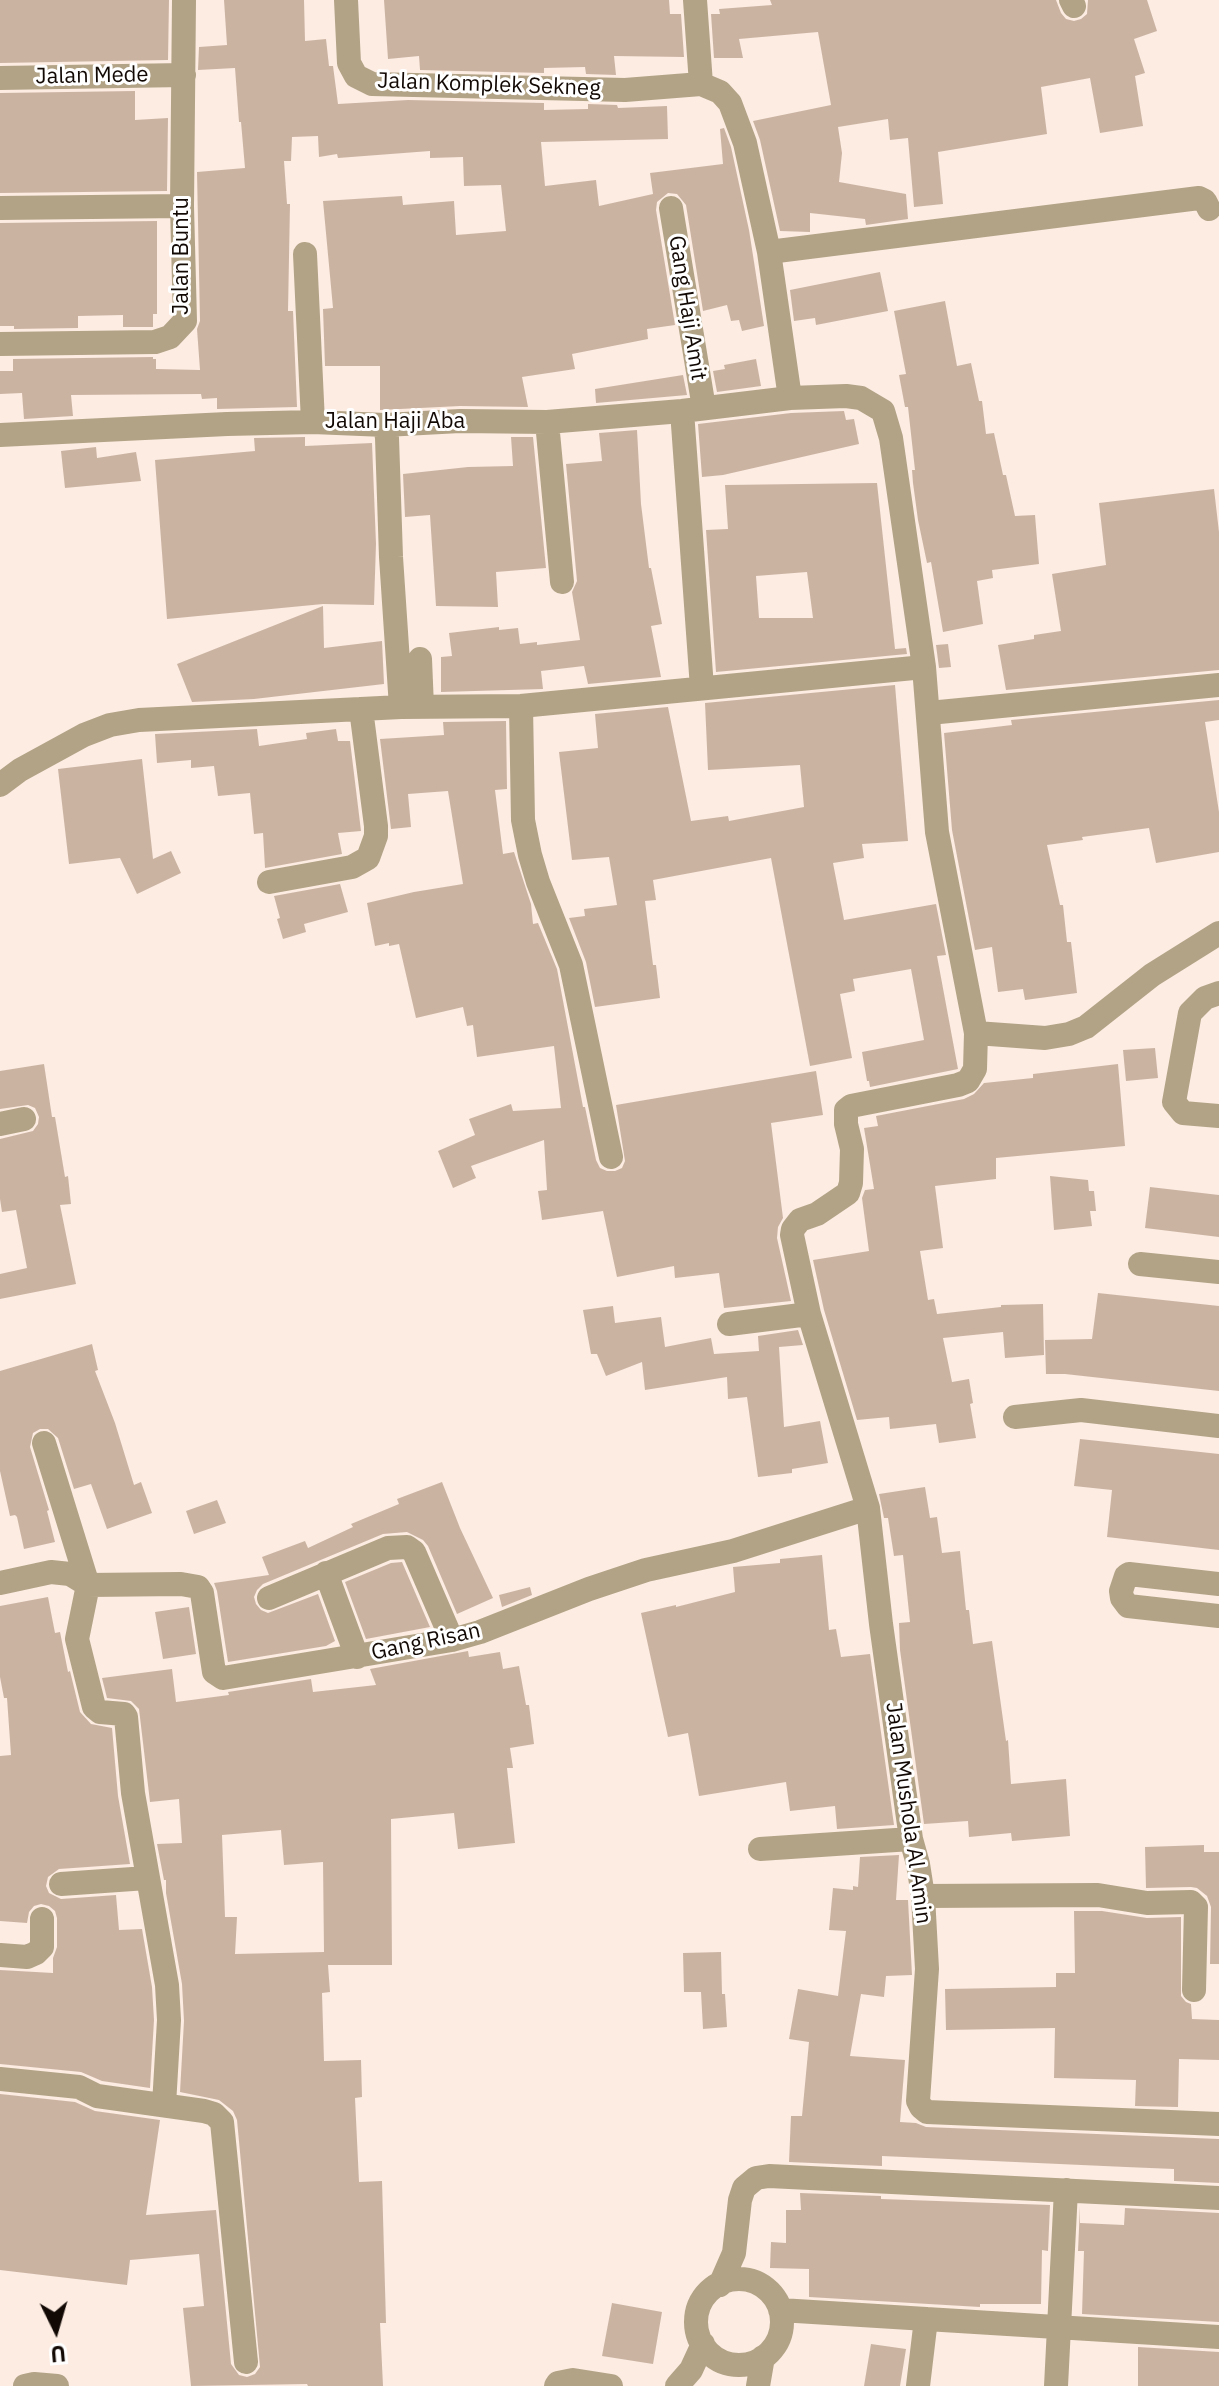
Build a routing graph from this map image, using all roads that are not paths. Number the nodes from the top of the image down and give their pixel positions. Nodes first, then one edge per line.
1 (184, 0) edge
2 (346, 0) edge
3 (695, 0) edge
4 (184, 75) junction
5 (0, 78) edge
6 (701, 84) junction
7 (182, 206) junction
8 (0, 208) edge
9 (671, 208) dead end
10 (1209, 209) dead end
11 (769, 252) junction
12 (305, 254) dead end
13 (0, 344) edge
14 (790, 398) junction
15 (693, 410) junction
16 (313, 422) junction
17 (547, 422) junction
18 (385, 425) junction
19 (0, 435) edge
20 (562, 582) dead end
21 (420, 659) dead end
22 (924, 667) junction
23 (1219, 685) edge
24 (702, 688) junction
25 (521, 706) junction
26 (412, 707) junction
27 (361, 709) junction
28 (929, 713) junction
29 (0, 785) edge
30 (269, 882) dead end
31 (1219, 933) edge
32 (1219, 993) edge
33 (976, 1033) junction
34 (1219, 1116) edge
35 (24, 1119) dead end
36 (0, 1124) edge
37 (611, 1157) dead end
38 (1140, 1264) dead end
39 (1219, 1272) edge
40 (809, 1314) junction
41 (729, 1324) dead end
42 (1015, 1417) dead end
43 (1219, 1426) edge
44 (44, 1443) dead end
45 (868, 1508) junction
46 (326, 1573) junction
47 (0, 1583) edge
48 (1219, 1584) edge
49 (88, 1585) junction
50 (269, 1598) dead end
51 (1219, 1616) edge
52 (452, 1640) junction
53 (357, 1657) junction
54 (911, 1839) junction
55 (760, 1849) dead end
56 (147, 1878) junction
57 (61, 1884) dead end
58 (923, 1896) junction
59 (42, 1919) dead end
60 (0, 1955) edge
61 (1194, 1990) dead end
62 (0, 2079) edge
63 (164, 2105) junction
64 (1219, 2124) edge
65 (1066, 2190) junction
66 (1219, 2198) edge
67 (731, 2283) junction
68 (781, 2318) junction
69 (926, 2319) junction
70 (1059, 2326) junction
71 (1219, 2337) edge
72 (763, 2357) junction
73 (246, 2362) dead end
74 (720, 2363) edge
75 (684, 2378) edge
76 (25, 2386) edge
77 (57, 2386) edge
78 (556, 2386) edge
79 (611, 2386) edge
80 (758, 2386) edge
81 (918, 2386) edge
82 (1056, 2386) edge

1 - 4 street, Jalan Buntu
2 - 6 street, Jalan Komplek Sekneg
3 - 6 street
4 - 5 street, Jalan Mede
4 - 7 street, Jalan Buntu
6 - 11 street
7 - 8 street
7 - 13 street, Jalan Buntu
9 - 15 street, Gang Haji Amit
10 - 11 street
11 - 14 street
12 - 16 street
14 - 15 street, Jalan Haji Aba
14 - 22 street, Jalan Haji Aba
15 - 17 street, Jalan Haji Aba
15 - 24 street, Gang Haji Amit
16 - 18 street, Jalan Haji Aba
16 - 19 street, Jalan Haji Aba
17 - 18 street, Jalan Haji Aba
17 - 20 street
18 - 26 street
21 - 26 street
22 - 24 street
22 - 28 street
23 - 28 street
24 - 25 street
25 - 26 street
25 - 37 street
26 - 27 street
27 - 29 street
27 - 30 street
28 - 33 street
31 - 33 street
32 - 34 street
33 - 40 street, Jalan Mushola Al Amin
35 - 36 street
38 - 39 street
40 - 41 street
40 - 45 street, Jalan Mushola Al Amin
42 - 43 street
44 - 49 street
45 - 52 street, Gang Risan
45 - 54 street, Jalan Mushola Al Amin
46 - 50 street
46 - 52 street
46 - 53 street
47 - 49 street
48 - 51 street
49 - 53 street, Gang Risan
49 - 56 street
52 - 53 street, Gang Risan
54 - 55 street
54 - 58 street, Jalan Mushola Al Amin
56 - 57 street
56 - 63 street
58 - 61 street
58 - 64 street, Jalan Mushola Al Amin
59 - 60 street
62 - 63 street
63 - 73 street
65 - 66 street
65 - 67 street
65 - 70 street
67 - 68 street
67 - 74 street
68 - 69 street
68 - 72 street
69 - 70 street
69 - 81 street
70 - 71 street
70 - 82 street
72 - 74 street
72 - 80 street
74 - 75 street
76 - 77 street
78 - 79 street

